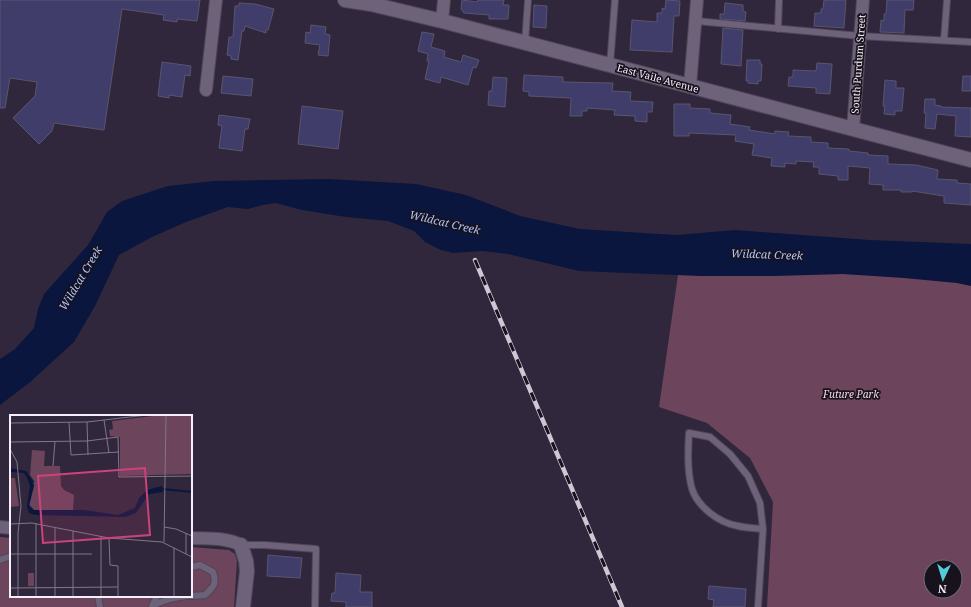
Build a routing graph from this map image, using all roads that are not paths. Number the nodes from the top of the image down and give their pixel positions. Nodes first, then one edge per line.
1 (216, 0) edge
2 (345, 0) edge
3 (444, 0) edge
4 (528, 0) edge
5 (615, 0) edge
6 (697, 0) edge
7 (780, 0) edge
8 (863, 0) edge
9 (947, 0) edge
10 (370, 2) edge
11 (442, 21) junction
12 (696, 21) junction
13 (778, 29) junction
14 (860, 36) junction
15 (944, 40) junction
16 (971, 42) edge
17 (525, 43) junction
18 (610, 65) junction
19 (690, 86) junction
20 (206, 90) dead end
21 (853, 129) junction
22 (971, 160) edge
23 (0, 527) edge
24 (10, 528) edge
25 (763, 529) junction
26 (192, 538) edge
27 (241, 546) junction
28 (10, 556) edge
29 (0, 560) edge
30 (192, 567) edge
31 (192, 596) edge
32 (98, 597) edge
33 (157, 597) edge
34 (176, 597) edge
35 (100, 607) edge
36 (152, 607) edge
37 (243, 607) edge
38 (315, 607) edge
39 (758, 607) edge

1 - 20 street
2 - 10 street, East Vaile Avenue
3 - 11 street
4 - 17 lane
5 - 18 lane
6 - 12 street
7 - 13 lane
8 - 14 street, South Purdum Street
9 - 15 lane
10 - 11 street, East Vaile Avenue
11 - 17 street, East Vaile Avenue
12 - 13 lane
12 - 19 street
13 - 14 lane
14 - 15 lane
14 - 21 street, South Purdum Street
15 - 16 lane
17 - 18 street, East Vaile Avenue
18 - 19 street, East Vaile Avenue
19 - 21 street, East Vaile Avenue
21 - 22 street, East Vaile Avenue
23 - 24 street
25 - 25 lane
25 - 39 lane
26 - 27 street
27 - 37 street
27 - 38 lane
28 - 29 lane
30 - 31 lane
32 - 35 lane
33 - 36 lane
34 - 36 lane

